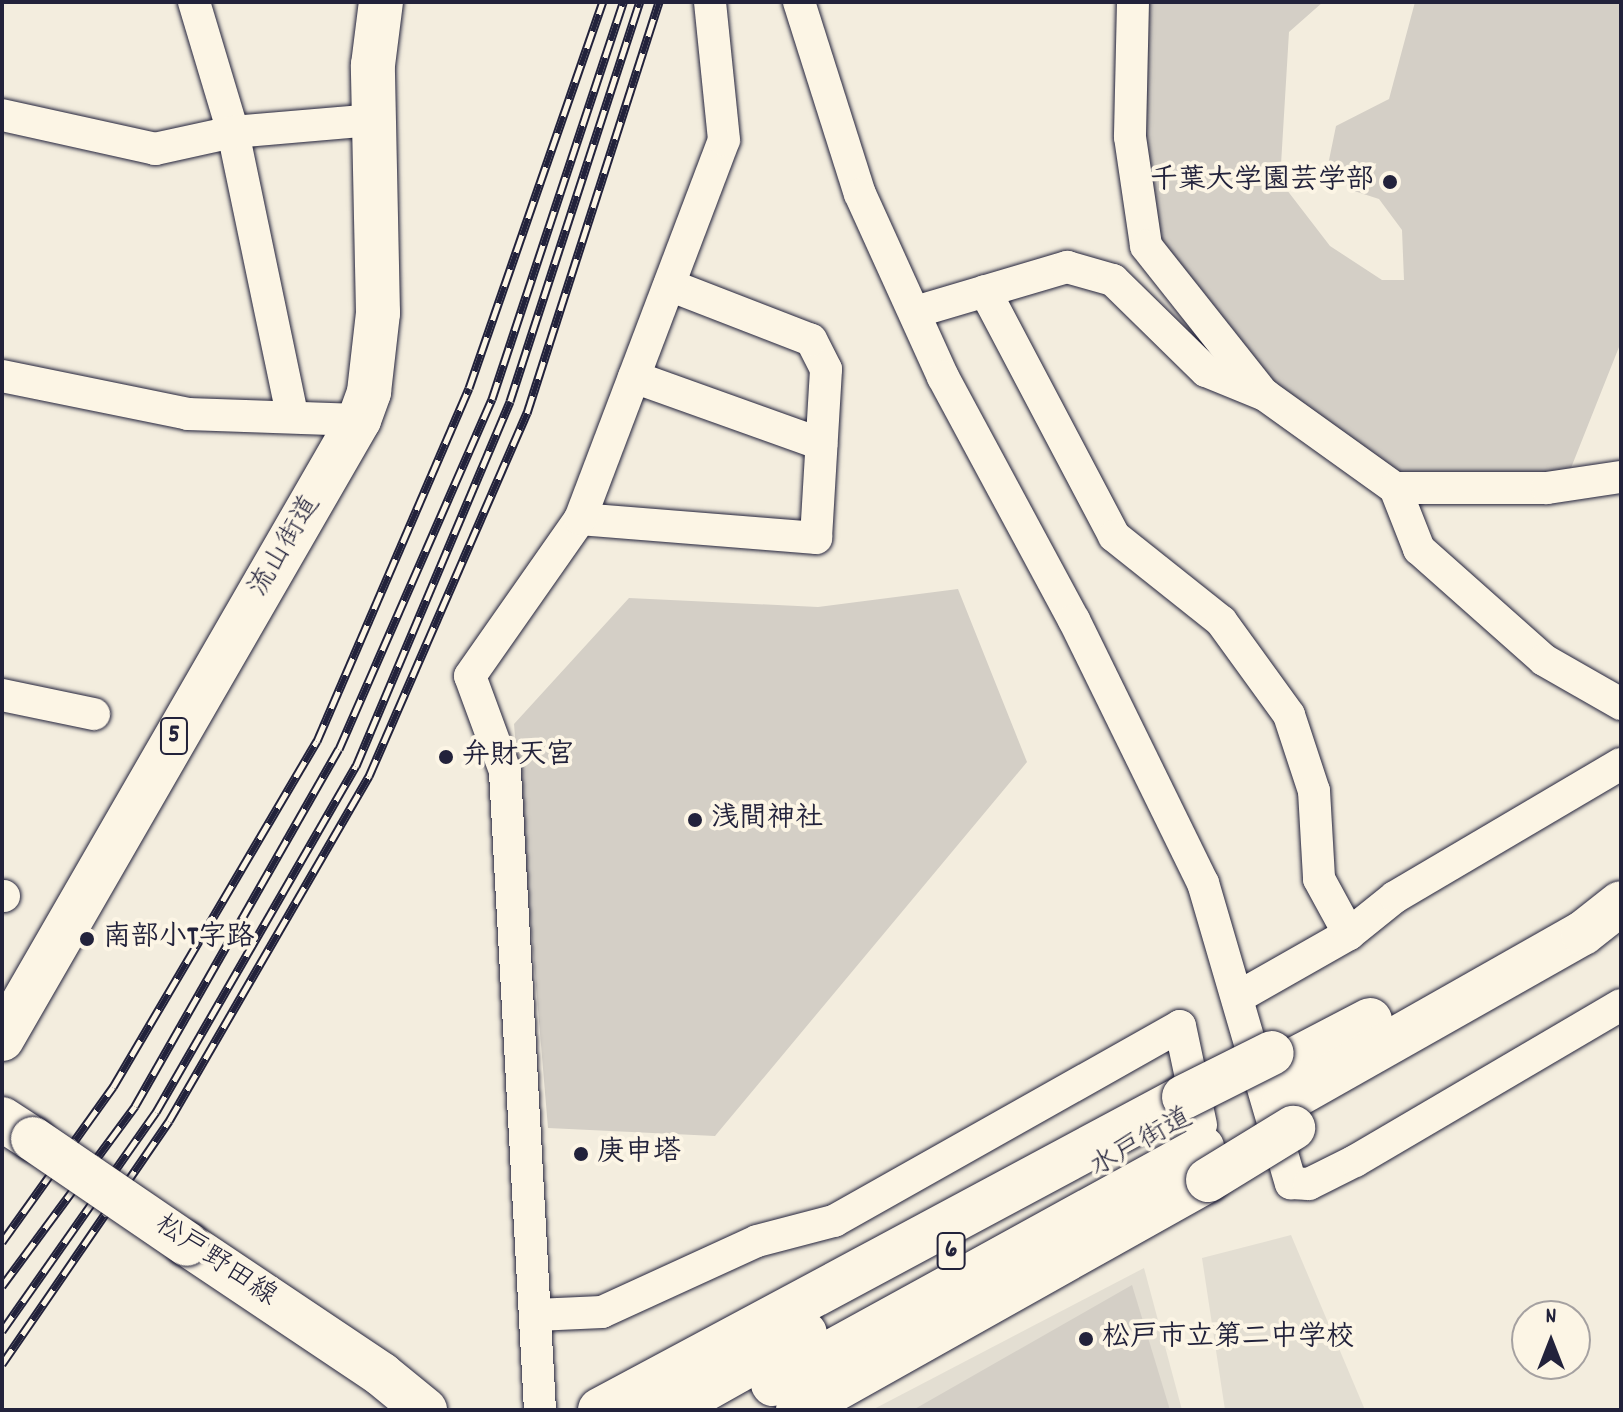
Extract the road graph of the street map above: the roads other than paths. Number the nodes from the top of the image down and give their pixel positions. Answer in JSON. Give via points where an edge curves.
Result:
{"nodes":[{"id":1,"x":194,"y":2,"type":"edge"},
{"id":2,"x":381,"y":2,"type":"edge"},
{"id":3,"x":710,"y":2,"type":"edge"},
{"id":4,"x":799,"y":2,"type":"edge"},
{"id":5,"x":1133,"y":2,"type":"edge"},
{"id":6,"x":2,"y":115,"type":"edge"},
{"id":7,"x":374,"y":120,"type":"junction"},
{"id":8,"x":233,"y":132,"type":"junction"},
{"id":9,"x":669,"y":285,"type":"junction"},
{"id":10,"x":985,"y":291,"type":"junction"},
{"id":11,"x":915,"y":312,"type":"junction"},
{"id":12,"x":2,"y":376,"type":"edge"},
{"id":13,"x":634,"y":377,"type":"junction"},
{"id":14,"x":1265,"y":395,"type":"junction"},
{"id":15,"x":292,"y":414,"type":"junction"},
{"id":16,"x":359,"y":420,"type":"junction"},
{"id":17,"x":821,"y":444,"type":"junction"},
{"id":18,"x":1621,"y":477,"type":"edge"},
{"id":19,"x":1395,"y":488,"type":"junction"},
{"id":20,"x":580,"y":519,"type":"junction"},
{"id":21,"x":457,"y":647,"type":"dead end"},
{"id":22,"x":471,"y":679,"type":"junction"},
{"id":23,"x":2,"y":695,"type":"edge"},
{"id":24,"x":1621,"y":704,"type":"edge"},
{"id":25,"x":94,"y":714,"type":"dead end"},
{"id":26,"x":1621,"y":764,"type":"edge"},
{"id":27,"x":1621,"y":889,"type":"edge"},
{"id":28,"x":1621,"y":903,"type":"edge"},
{"id":29,"x":1349,"y":934,"type":"junction"},
{"id":30,"x":1238,"y":997,"type":"junction"},
{"id":31,"x":1621,"y":1005,"type":"edge"},
{"id":32,"x":1368,"y":1038,"type":"junction"},
{"id":33,"x":2,"y":1039,"type":"edge"},
{"id":34,"x":1281,"y":1088,"type":"junction"},
{"id":35,"x":18,"y":1129,"type":"edge"},
{"id":36,"x":1197,"y":1134,"type":"junction"},
{"id":37,"x":536,"y":1315,"type":"junction"},
{"id":38,"x":719,"y":1398,"type":"edge"},
{"id":39,"x":425,"y":1410,"type":"edge"},
{"id":40,"x":540,"y":1410,"type":"edge"},
{"id":41,"x":600,"y":1410,"type":"edge"},
{"id":42,"x":668,"y":1410,"type":"edge"},
{"id":43,"x":798,"y":1410,"type":"edge"}],
"edges":[{"from":1,"to":8,"type":"street"},
{"from":2,"to":7,"type":"main road","name":"流山街道","number":"5"},
{"from":3,"to":9,"type":"street","via":[[706,45],[724,140]]},
{"from":4,"to":11,"type":"street","via":[[860,194]]},
{"from":5,"to":14,"type":"street","via":[[1130,137],[1146,246]]},
{"from":6,"to":8,"type":"street","via":[[155,149]]},
{"from":7,"to":8,"type":"street"},
{"from":7,"to":16,"type":"main road","name":"流山街道","number":"5","via":[[378,313],[369,392]]},
{"from":8,"to":15,"type":"street"},
{"from":9,"to":13,"type":"street"},
{"from":9,"to":17,"type":"street","via":[[811,340],[826,369]]},
{"from":10,"to":11,"type":"street"},
{"from":10,"to":14,"type":"street","via":[[1067,267],[1113,280],[1206,371]]},
{"from":10,"to":29,"type":"street","via":[[1114,536],[1221,621],[1289,715],[1314,791],[1319,879]]},
{"from":11,"to":30,"type":"street","via":[[989,470],[1074,620],[1184,842]]},
{"from":12,"to":15,"type":"street","via":[[188,414]]},
{"from":13,"to":17,"type":"street"},
{"from":13,"to":20,"type":"street"},
{"from":14,"to":19,"type":"street"},
{"from":15,"to":16,"type":"street"},
{"from":16,"to":33,"type":"main road","name":"流山街道","number":"5"},
{"from":17,"to":20,"type":"street","via":[[816,538]]},
{"from":18,"to":19,"type":"street","via":[[1547,488]]},
{"from":19,"to":24,"type":"street","via":[[1419,549],[1544,660]]},
{"from":20,"to":22,"type":"street"},
{"from":21,"to":22,"type":"street"},
{"from":22,"to":37,"type":"street","via":[[505,771]]},
{"from":23,"to":25,"type":"street"},
{"from":26,"to":29,"type":"street","via":[[1395,897]]},
{"from":27,"to":32,"type":"main road","name":"水戸街道","number":"6","via":[[1573,908]]},
{"from":28,"to":32,"type":"main road","name":"水戸街道","number":"6","via":[[1583,933]]},
{"from":29,"to":30,"type":"street"},
{"from":30,"to":31,"type":"street","via":[[1291,1183],[1309,1184]]},
{"from":32,"to":34,"type":"main road","name":"水戸街道","number":"6"},
{"from":32,"to":34,"type":"main road","via":[[1340,1095]]},
{"from":34,"to":36,"type":"main road","bridge":true},
{"from":34,"to":36,"type":"main road","name":"水戸街道","number":"6"},
{"from":35,"to":39,"type":"main road","name":"松戸野田線","bridge":true,"via":[[381,1374]]},
{"from":36,"to":37,"type":"street","via":[[1180,1026],[834,1221],[757,1241],[602,1312]]},
{"from":36,"to":38,"type":"main road","name":"水戸街道","number":"6"},
{"from":36,"to":41,"type":"main road"},
{"from":36,"to":43,"type":"main road"},
{"from":37,"to":40,"type":"street"},
{"from":38,"to":42,"type":"main road","name":"水戸街道","number":"6"}]}
